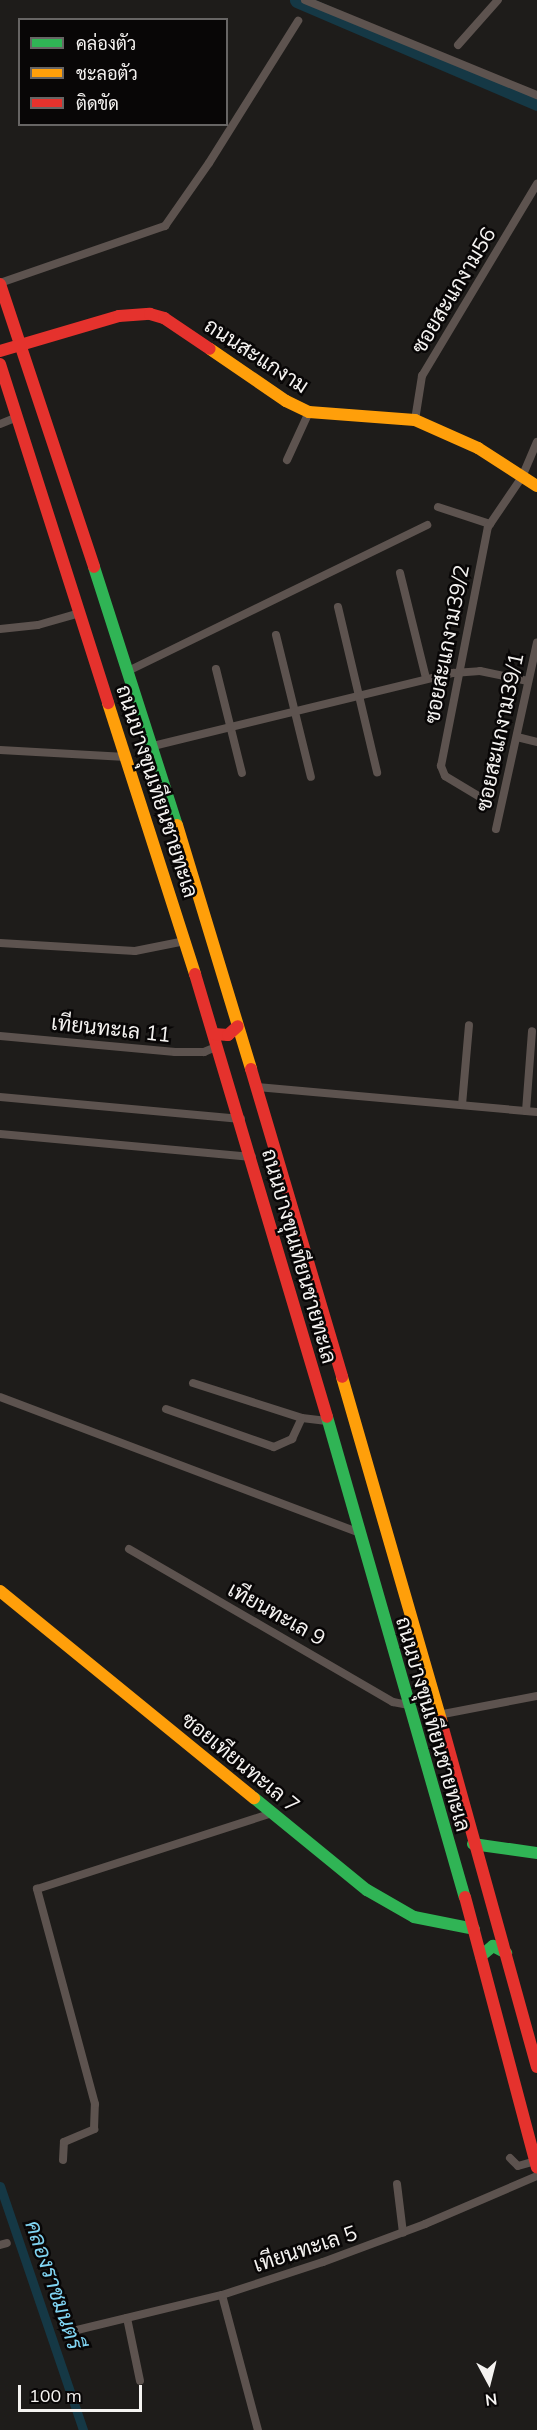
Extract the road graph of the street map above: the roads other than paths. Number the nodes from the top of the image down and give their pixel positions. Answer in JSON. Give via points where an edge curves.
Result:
{"nodes":[{"id":1,"x":305,"y":0,"type":"edge"},
{"id":2,"x":498,"y":0,"type":"edge"},
{"id":3,"x":298,"y":21,"type":"dead end"},
{"id":4,"x":458,"y":45,"type":"dead end"},
{"id":5,"x":537,"y":95,"type":"edge"},
{"id":6,"x":537,"y":184,"type":"edge"},
{"id":7,"x":533,"y":199,"type":"edge"},
{"id":8,"x":0,"y":284,"type":"edge"},
{"id":9,"x":19,"y":345,"type":"junction"},
{"id":10,"x":0,"y":351,"type":"edge"},
{"id":11,"x":0,"y":364,"type":"edge"},
{"id":12,"x":309,"y":412,"type":"junction"},
{"id":13,"x":17,"y":417,"type":"junction"},
{"id":14,"x":416,"y":420,"type":"junction"},
{"id":15,"x":0,"y":424,"type":"edge"},
{"id":16,"x":537,"y":442,"type":"edge"},
{"id":17,"x":287,"y":460,"type":"dead end"},
{"id":18,"x":522,"y":477,"type":"junction"},
{"id":19,"x":537,"y":486,"type":"edge"},
{"id":20,"x":438,"y":507,"type":"dead end"},
{"id":21,"x":490,"y":524,"type":"junction"},
{"id":22,"x":427,"y":525,"type":"dead end"},
{"id":23,"x":400,"y":573,"type":"dead end"},
{"id":24,"x":338,"y":607,"type":"dead end"},
{"id":25,"x":81,"y":613,"type":"junction"},
{"id":26,"x":0,"y":629,"type":"edge"},
{"id":27,"x":276,"y":635,"type":"dead end"},
{"id":28,"x":537,"y":642,"type":"edge"},
{"id":29,"x":216,"y":669,"type":"dead end"},
{"id":30,"x":128,"y":671,"type":"junction"},
{"id":31,"x":460,"y":672,"type":"junction"},
{"id":32,"x":426,"y":678,"type":"junction"},
{"id":33,"x":528,"y":681,"type":"junction"},
{"id":34,"x":359,"y":694,"type":"junction"},
{"id":35,"x":294,"y":710,"type":"junction"},
{"id":36,"x":230,"y":726,"type":"junction"},
{"id":37,"x":517,"y":737,"type":"junction"},
{"id":38,"x":537,"y":742,"type":"edge"},
{"id":39,"x":153,"y":746,"type":"junction"},
{"id":40,"x":0,"y":750,"type":"edge"},
{"id":41,"x":126,"y":757,"type":"junction"},
{"id":42,"x":377,"y":772,"type":"dead end"},
{"id":43,"x":242,"y":774,"type":"dead end"},
{"id":44,"x":311,"y":777,"type":"dead end"},
{"id":45,"x":489,"y":803,"type":"dead end"},
{"id":46,"x":496,"y":829,"type":"dead end"},
{"id":47,"x":185,"y":941,"type":"junction"},
{"id":48,"x":0,"y":943,"type":"edge"},
{"id":49,"x":469,"y":1025,"type":"dead end"},
{"id":50,"x":238,"y":1026,"type":"junction"},
{"id":51,"x":532,"y":1031,"type":"dead end"},
{"id":52,"x":0,"y":1036,"type":"edge"},
{"id":53,"x":216,"y":1041,"type":"junction"},
{"id":54,"x":249,"y":1060,"type":"junction"},
{"id":55,"x":225,"y":1068,"type":"junction"},
{"id":56,"x":257,"y":1087,"type":"junction"},
{"id":57,"x":0,"y":1096,"type":"edge"},
{"id":58,"x":462,"y":1105,"type":"junction"},
{"id":59,"x":526,"y":1111,"type":"junction"},
{"id":60,"x":537,"y":1112,"type":"edge"},
{"id":61,"x":241,"y":1119,"type":"junction"},
{"id":62,"x":0,"y":1134,"type":"edge"},
{"id":63,"x":252,"y":1157,"type":"junction"},
{"id":64,"x":193,"y":1383,"type":"dead end"},
{"id":65,"x":0,"y":1397,"type":"edge"},
{"id":66,"x":166,"y":1409,"type":"dead end"},
{"id":67,"x":302,"y":1418,"type":"junction"},
{"id":68,"x":327,"y":1421,"type":"junction"},
{"id":69,"x":360,"y":1533,"type":"junction"},
{"id":70,"x":129,"y":1549,"type":"dead end"},
{"id":71,"x":0,"y":1591,"type":"edge"},
{"id":72,"x":537,"y":1696,"type":"edge"},
{"id":73,"x":408,"y":1705,"type":"junction"},
{"id":74,"x":438,"y":1714,"type":"junction"},
{"id":75,"x":273,"y":1813,"type":"junction"},
{"id":76,"x":473,"y":1844,"type":"junction"},
{"id":77,"x":537,"y":1853,"type":"edge"},
{"id":78,"x":474,"y":1929,"type":"junction"},
{"id":79,"x":506,"y":1953,"type":"junction"},
{"id":80,"x":482,"y":1956,"type":"junction"},
{"id":81,"x":537,"y":2067,"type":"edge"},
{"id":82,"x":510,"y":2158,"type":"dead end"},
{"id":83,"x":63,"y":2160,"type":"dead end"},
{"id":84,"x":536,"y":2164,"type":"edge"},
{"id":85,"x":537,"y":2176,"type":"edge"},
{"id":86,"x":397,"y":2184,"type":"dead end"},
{"id":87,"x":403,"y":2233,"type":"junction"},
{"id":88,"x":222,"y":2295,"type":"junction"},
{"id":89,"x":127,"y":2318,"type":"junction"},
{"id":90,"x":77,"y":2330,"type":"dead end"},
{"id":91,"x":140,"y":2381,"type":"dead end"},
{"id":92,"x":258,"y":2430,"type":"edge"}],
"edges":[{"from":1,"to":5,"type":"street"},
{"from":2,"to":4,"type":"street"},
{"from":3,"to":8,"type":"street","via":[[209,164],[165,226]]},
{"from":6,"to":7,"type":"street","name":"ซอยสะแกงาม56"},
{"from":7,"to":14,"type":"street","name":"ซอยสะแกงาม56","via":[[422,376]]},
{"from":8,"to":9,"type":"main road","name":"ถนนบางขุนเทียนชายทะเล"},
{"from":9,"to":10,"type":"main road","name":"ถนนสะแกงาม"},
{"from":9,"to":12,"type":"main road","name":"ถนนสะแกงาม","via":[[119,316],[150,314],[164,318],[286,401]]},
{"from":9,"to":30,"type":"main road","name":"ถนนบางขุนเทียนชายทะเล"},
{"from":11,"to":13,"type":"main road","name":"ถนนบางขุนเทียนชายทะเล"},
{"from":12,"to":14,"type":"main road","name":"ถนนสะแกงาม"},
{"from":12,"to":17,"type":"street"},
{"from":13,"to":15,"type":"street"},
{"from":13,"to":25,"type":"main road","name":"ถนนบางขุนเทียนชายทะเล"},
{"from":14,"to":18,"type":"main road","name":"ถนนสะแกงาม","via":[[478,448]]},
{"from":16,"to":18,"type":"street","name":"ซอยสะแกงาม39/2"},
{"from":18,"to":19,"type":"main road","name":"ถนนสะแกงาม"},
{"from":18,"to":21,"type":"street","name":"ซอยสะแกงาม39/2"},
{"from":20,"to":21,"type":"street"},
{"from":21,"to":31,"type":"street","name":"ซอยสะแกงาม39/2"},
{"from":22,"to":30,"type":"street"},
{"from":23,"to":32,"type":"street"},
{"from":24,"to":34,"type":"street"},
{"from":25,"to":26,"type":"street","via":[[38,625]]},
{"from":25,"to":41,"type":"main road","name":"ถนนบางขุนเทียนชายทะเล"},
{"from":27,"to":35,"type":"street"},
{"from":28,"to":33,"type":"street","name":"ซอยสะแกงาม39/1"},
{"from":29,"to":36,"type":"street"},
{"from":30,"to":39,"type":"main road","name":"ถนนบางขุนเทียนชายทะเล"},
{"from":31,"to":32,"type":"street"},
{"from":31,"to":33,"type":"street","via":[[480,670]]},
{"from":31,"to":45,"type":"street","name":"ซอยสะแกงาม39/2","via":[[441,772]]},
{"from":32,"to":34,"type":"street"},
{"from":33,"to":37,"type":"street","name":"ซอยสะแกงาม39/1"},
{"from":34,"to":35,"type":"street"},
{"from":34,"to":42,"type":"street"},
{"from":35,"to":36,"type":"street"},
{"from":35,"to":44,"type":"street"},
{"from":36,"to":39,"type":"street"},
{"from":36,"to":43,"type":"street"},
{"from":37,"to":38,"type":"street"},
{"from":37,"to":46,"type":"street","name":"ซอยสะแกงาม39/1"},
{"from":39,"to":50,"type":"main road","name":"ถนนบางขุนเทียนชายทะเล"},
{"from":40,"to":41,"type":"street"},
{"from":41,"to":47,"type":"main road","name":"ถนนบางขุนเทียนชายทะเล"},
{"from":47,"to":48,"type":"street","via":[[135,951]]},
{"from":47,"to":53,"type":"main road","name":"ถนนบางขุนเทียนชายทะเล"},
{"from":49,"to":58,"type":"street"},
{"from":50,"to":53,"type":"main road"},
{"from":50,"to":54,"type":"main road","name":"ถนนบางขุนเทียนชายทะเล"},
{"from":51,"to":59,"type":"street"},
{"from":52,"to":53,"type":"street","name":"เทียนทะเล 11","via":[[175,1052],[204,1052]]},
{"from":53,"to":55,"type":"main road","name":"ถนนบางขุนเทียนชายทะเล"},
{"from":54,"to":55,"type":"main road","via":[[234,1060]]},
{"from":54,"to":56,"type":"main road","name":"ถนนบางขุนเทียนชายทะเล"},
{"from":55,"to":61,"type":"main road","name":"ถนนบางขุนเทียนชายทะเล"},
{"from":56,"to":58,"type":"street"},
{"from":56,"to":74,"type":"main road","name":"ถนนบางขุนเทียนชายทะเล"},
{"from":57,"to":61,"type":"street"},
{"from":58,"to":59,"type":"street"},
{"from":59,"to":60,"type":"street"},
{"from":61,"to":63,"type":"main road","name":"ถนนบางขุนเทียนชายทะเล"},
{"from":62,"to":63,"type":"street"},
{"from":63,"to":68,"type":"main road","name":"ถนนบางขุนเทียนชายทะเล"},
{"from":64,"to":67,"type":"street"},
{"from":65,"to":69,"type":"street"},
{"from":66,"to":67,"type":"street","via":[[274,1447],[286,1445],[292,1439]]},
{"from":67,"to":68,"type":"street"},
{"from":68,"to":69,"type":"main road","name":"ถนนบางขุนเทียนชายทะเล"},
{"from":69,"to":73,"type":"main road","name":"ถนนบางขุนเทียนชายทะเล"},
{"from":70,"to":73,"type":"street","name":"เทียนทะเล 9","via":[[393,1702]]},
{"from":71,"to":75,"type":"main road","name":"ซอยเทียนทะเล 7"},
{"from":72,"to":74,"type":"street"},
{"from":73,"to":78,"type":"main road","name":"ถนนบางขุนเทียนชายทะเล"},
{"from":74,"to":76,"type":"main road","name":"ถนนบางขุนเทียนชายทะเล"},
{"from":75,"to":78,"type":"main road","name":"ซอยเทียนทะเล 7","via":[[396,1909],[414,1917]]},
{"from":75,"to":83,"type":"street","via":[[37,1889],[95,2104],[94,2129],[64,2142]]},
{"from":76,"to":77,"type":"main road"},
{"from":76,"to":79,"type":"main road","name":"ถนนบางขุนเทียนชายทะเล"},
{"from":78,"to":80,"type":"main road","name":"ถนนบางขุนเทียนชายทะเล"},
{"from":79,"to":80,"type":"main road","via":[[493,1946]]},
{"from":79,"to":81,"type":"main road","name":"ถนนบางขุนเทียนชายทะเล"},
{"from":80,"to":84,"type":"main road","name":"ถนนบางขุนเทียนชายทะเล"},
{"from":82,"to":84,"type":"street","via":[[518,2166]]},
{"from":85,"to":87,"type":"street","name":"เทียนทะเล 5"},
{"from":86,"to":87,"type":"street"},
{"from":87,"to":88,"type":"street","name":"เทียนทะเล 5"},
{"from":88,"to":89,"type":"street","name":"เทียนทะเล 5"},
{"from":88,"to":92,"type":"street"},
{"from":89,"to":90,"type":"street","name":"เทียนทะเล 5"},
{"from":89,"to":91,"type":"street"}]}
